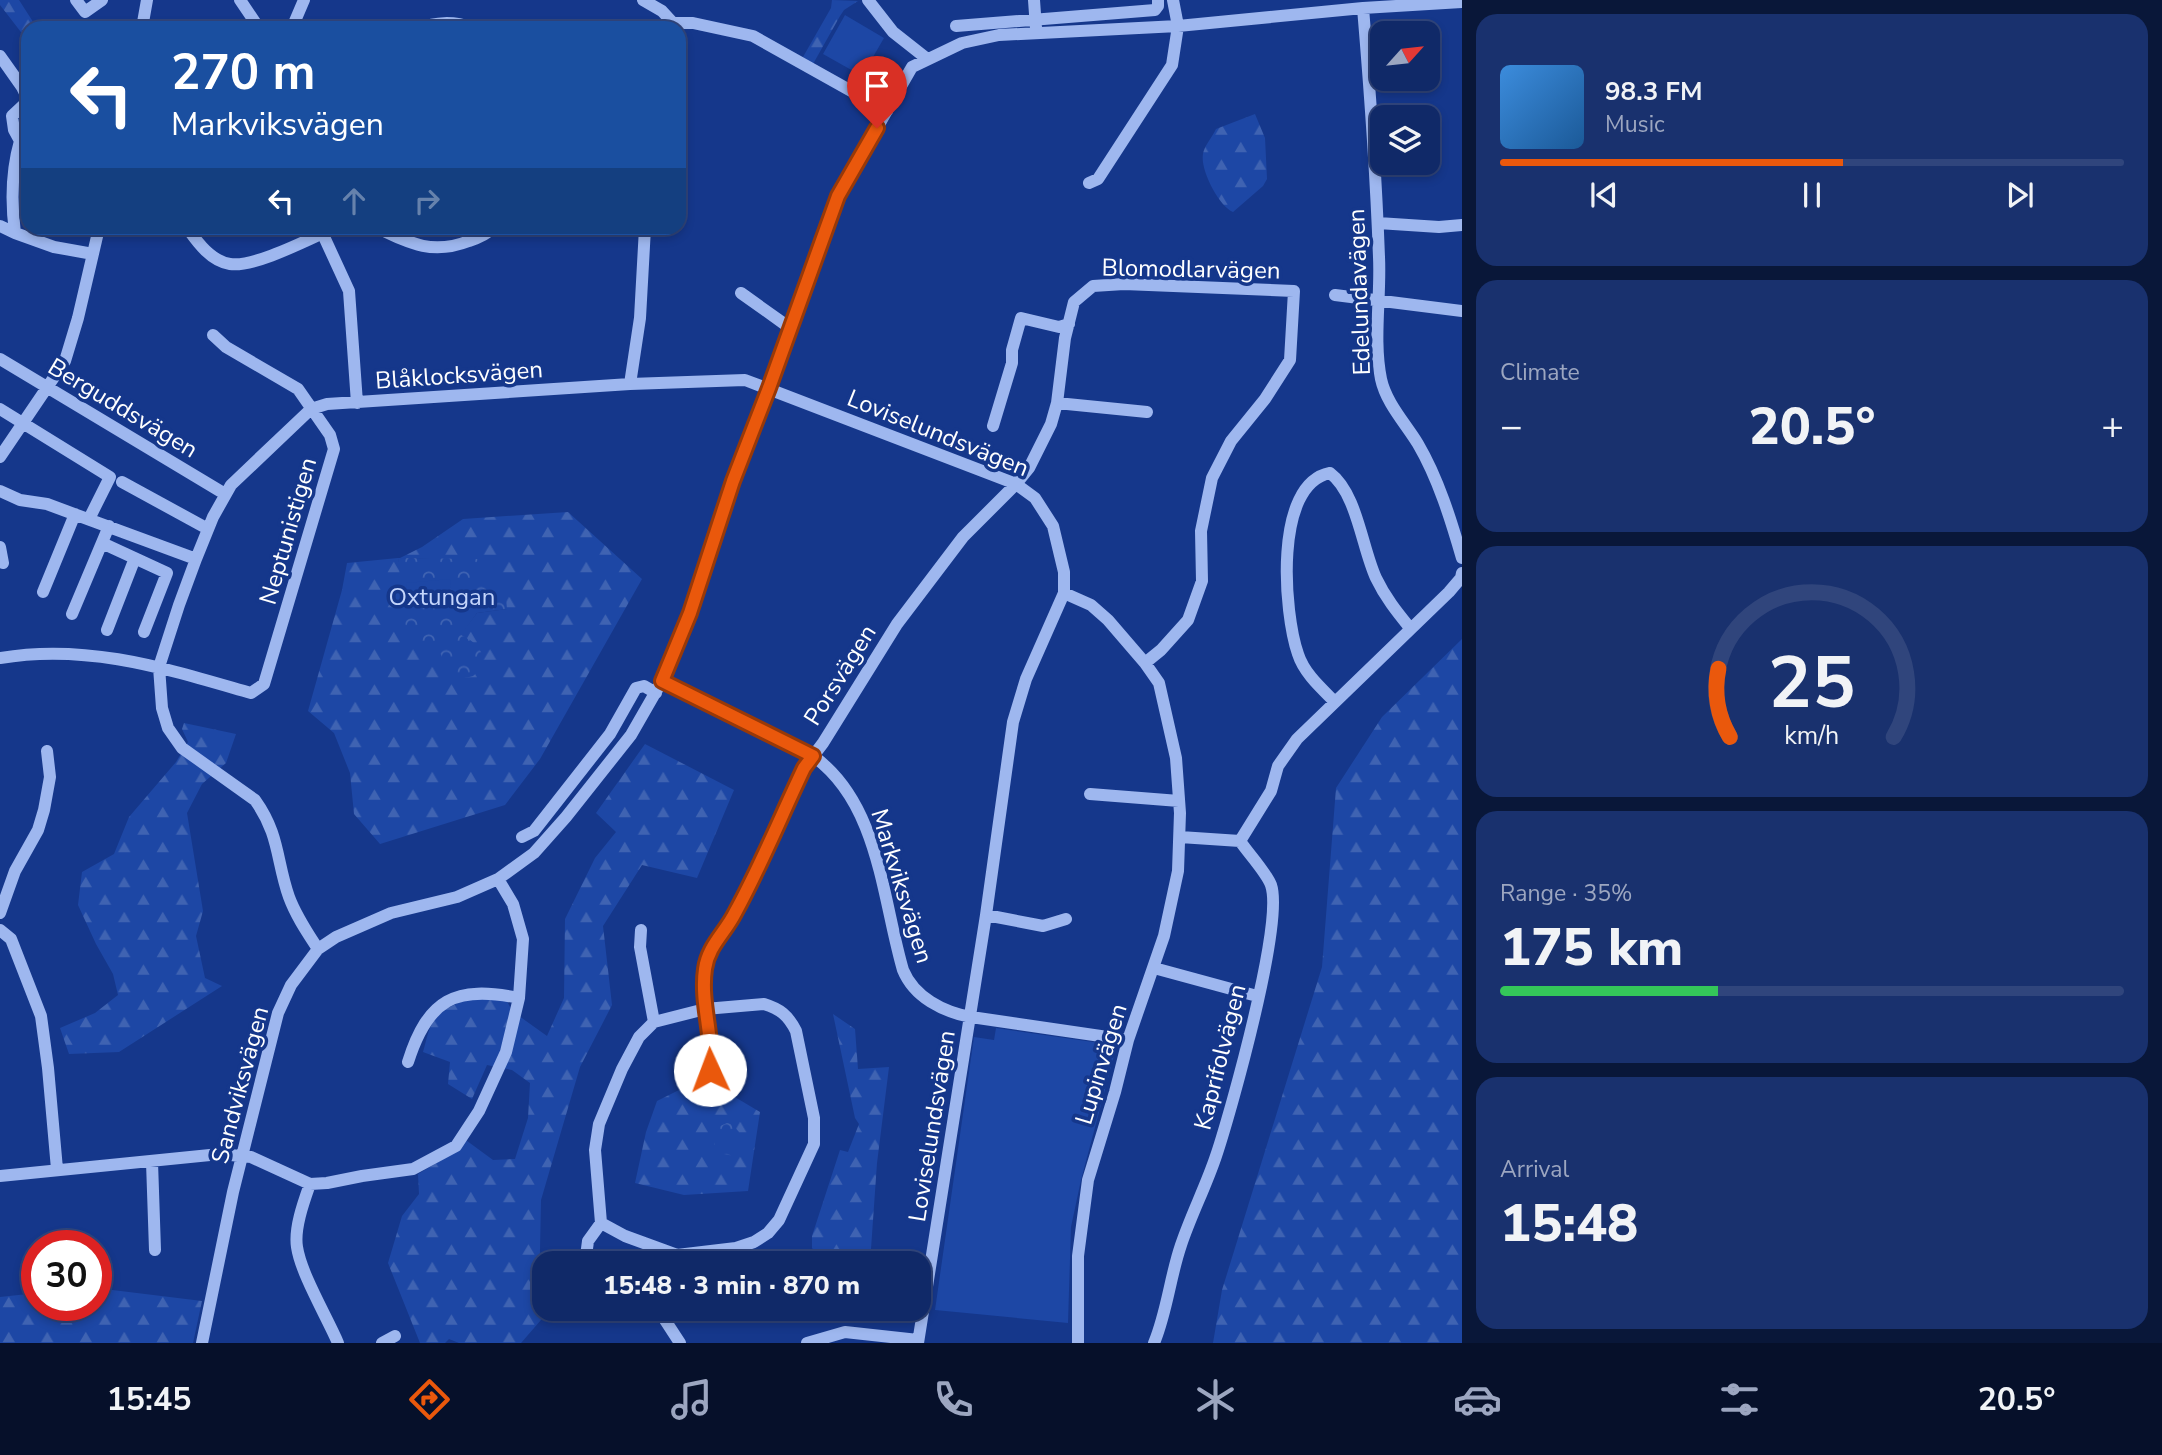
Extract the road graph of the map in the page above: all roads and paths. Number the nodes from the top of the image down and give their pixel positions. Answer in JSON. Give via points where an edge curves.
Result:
{"nodes":[{"id":1,"x":76,"y":0,"type":"edge"},
{"id":2,"x":102,"y":0,"type":"edge"},
{"id":3,"x":147,"y":0,"type":"edge"},
{"id":4,"x":240,"y":0,"type":"edge"},
{"id":5,"x":304,"y":0,"type":"edge"},
{"id":6,"x":643,"y":0,"type":"edge"},
{"id":7,"x":868,"y":0,"type":"edge"},
{"id":8,"x":1034,"y":0,"type":"edge"},
{"id":9,"x":1158,"y":0,"type":"edge"},
{"id":10,"x":1173,"y":0,"type":"edge"},
{"id":11,"x":1411,"y":2,"type":"edge"},
{"id":12,"x":1462,"y":2,"type":"edge"},
{"id":13,"x":1363,"y":8,"type":"junction"},
{"id":14,"x":143,"y":21,"type":"edge"},
{"id":15,"x":254,"y":21,"type":"edge"},
{"id":16,"x":295,"y":21,"type":"edge"},
{"id":17,"x":671,"y":21,"type":"edge"},
{"id":18,"x":686,"y":23,"type":"edge"},
{"id":19,"x":956,"y":26,"type":"dead end"},
{"id":20,"x":1036,"y":26,"type":"junction"},
{"id":21,"x":1178,"y":26,"type":"junction"},
{"id":22,"x":0,"y":56,"type":"edge"},
{"id":23,"x":926,"y":58,"type":"junction"},
{"id":24,"x":14,"y":75,"type":"junction"},
{"id":25,"x":0,"y":76,"type":"edge"},
{"id":26,"x":21,"y":88,"type":"edge"},
{"id":27,"x":21,"y":107,"type":"edge"},
{"id":28,"x":887,"y":111,"type":"junction"},
{"id":29,"x":1089,"y":183,"type":"dead end"},
{"id":30,"x":1378,"y":223,"type":"junction"},
{"id":31,"x":1462,"y":225,"type":"edge"},
{"id":32,"x":0,"y":226,"type":"edge"},
{"id":33,"x":15,"y":233,"type":"junction"},
{"id":34,"x":97,"y":235,"type":"edge"},
{"id":35,"x":192,"y":235,"type":"edge"},
{"id":36,"x":313,"y":235,"type":"edge"},
{"id":37,"x":327,"y":235,"type":"edge"},
{"id":38,"x":393,"y":235,"type":"edge"},
{"id":39,"x":482,"y":235,"type":"edge"},
{"id":40,"x":645,"y":235,"type":"edge"},
{"id":41,"x":93,"y":254,"type":"junction"},
{"id":42,"x":741,"y":293,"type":"dead end"},
{"id":43,"x":1335,"y":295,"type":"dead end"},
{"id":44,"x":1378,"y":300,"type":"junction"},
{"id":45,"x":1462,"y":311,"type":"edge"},
{"id":46,"x":1069,"y":324,"type":"junction"},
{"id":47,"x":790,"y":328,"type":"junction"},
{"id":48,"x":213,"y":335,"type":"dead end"},
{"id":49,"x":0,"y":359,"type":"edge"},
{"id":50,"x":630,"y":384,"type":"junction"},
{"id":51,"x":47,"y":387,"type":"junction"},
{"id":52,"x":769,"y":388,"type":"junction"},
{"id":53,"x":357,"y":403,"type":"junction"},
{"id":54,"x":1057,"y":403,"type":"junction"},
{"id":55,"x":0,"y":409,"type":"edge"},
{"id":56,"x":311,"y":409,"type":"junction"},
{"id":57,"x":1147,"y":412,"type":"dead end"},
{"id":58,"x":23,"y":423,"type":"junction"},
{"id":59,"x":993,"y":426,"type":"dead end"},
{"id":60,"x":0,"y":457,"type":"edge"},
{"id":61,"x":122,"y":482,"type":"dead end"},
{"id":62,"x":1016,"y":484,"type":"junction"},
{"id":63,"x":0,"y":491,"type":"edge"},
{"id":64,"x":225,"y":494,"type":"junction"},
{"id":65,"x":75,"y":514,"type":"junction"},
{"id":66,"x":89,"y":519,"type":"junction"},
{"id":67,"x":109,"y":526,"type":"junction"},
{"id":68,"x":208,"y":530,"type":"junction"},
{"id":69,"x":102,"y":543,"type":"junction"},
{"id":70,"x":0,"y":547,"type":"edge"},
{"id":71,"x":135,"y":558,"type":"junction"},
{"id":72,"x":1462,"y":558,"type":"edge"},
{"id":73,"x":196,"y":559,"type":"junction"},
{"id":74,"x":3,"y":563,"type":"dead end"},
{"id":75,"x":1462,"y":573,"type":"edge"},
{"id":76,"x":43,"y":592,"type":"dead end"},
{"id":77,"x":1064,"y":593,"type":"junction"},
{"id":78,"x":72,"y":614,"type":"dead end"},
{"id":79,"x":1410,"y":628,"type":"junction"},
{"id":80,"x":107,"y":630,"type":"dead end"},
{"id":81,"x":144,"y":632,"type":"dead end"},
{"id":82,"x":0,"y":658,"type":"edge"},
{"id":83,"x":1145,"y":663,"type":"junction"},
{"id":84,"x":159,"y":667,"type":"junction"},
{"id":85,"x":659,"y":687,"type":"junction"},
{"id":86,"x":1334,"y":701,"type":"junction"},
{"id":87,"x":47,"y":751,"type":"dead end"},
{"id":88,"x":813,"y":756,"type":"junction"},
{"id":89,"x":1090,"y":794,"type":"dead end"},
{"id":90,"x":1179,"y":800,"type":"junction"},
{"id":91,"x":522,"y":837,"type":"dead end"},
{"id":92,"x":1180,"y":837,"type":"junction"},
{"id":93,"x":1240,"y":841,"type":"junction"},
{"id":94,"x":498,"y":879,"type":"junction"},
{"id":95,"x":0,"y":913,"type":"edge"},
{"id":96,"x":986,"y":915,"type":"junction"},
{"id":97,"x":1066,"y":919,"type":"dead end"},
{"id":98,"x":0,"y":930,"type":"edge"},
{"id":99,"x":641,"y":930,"type":"dead end"},
{"id":100,"x":318,"y":949,"type":"junction"},
{"id":101,"x":1154,"y":968,"type":"junction"},
{"id":102,"x":1257,"y":996,"type":"junction"},
{"id":103,"x":519,"y":998,"type":"junction"},
{"id":104,"x":705,"y":1009,"type":"junction"},
{"id":105,"x":971,"y":1017,"type":"junction"},
{"id":106,"x":654,"y":1022,"type":"junction"},
{"id":107,"x":1128,"y":1040,"type":"junction"},
{"id":108,"x":408,"y":1062,"type":"dead end"},
{"id":109,"x":710,"y":1070,"type":"dead end"},
{"id":110,"x":243,"y":1155,"type":"junction"},
{"id":111,"x":152,"y":1162,"type":"junction"},
{"id":112,"x":57,"y":1169,"type":"junction"},
{"id":113,"x":0,"y":1176,"type":"edge"},
{"id":114,"x":310,"y":1184,"type":"junction"},
{"id":115,"x":601,"y":1223,"type":"junction"},
{"id":116,"x":155,"y":1250,"type":"dead end"},
{"id":117,"x":587,"y":1251,"type":"edge"},
{"id":118,"x":658,"y":1251,"type":"edge"},
{"id":119,"x":720,"y":1251,"type":"edge"},
{"id":120,"x":666,"y":1321,"type":"edge"},
{"id":121,"x":394,"y":1336,"type":"dead end"},
{"id":122,"x":828,"y":1340,"type":"edge"},
{"id":123,"x":918,"y":1342,"type":"edge"},
{"id":124,"x":202,"y":1343,"type":"edge"},
{"id":125,"x":338,"y":1343,"type":"edge"},
{"id":126,"x":382,"y":1343,"type":"edge"},
{"id":127,"x":680,"y":1343,"type":"edge"},
{"id":128,"x":807,"y":1343,"type":"edge"},
{"id":129,"x":1078,"y":1343,"type":"edge"},
{"id":130,"x":1154,"y":1343,"type":"edge"}],
"edges":[{"from":1,"to":2,"type":"street","via":[[85,12]]},
{"from":3,"to":14,"type":"street"},
{"from":4,"to":15,"type":"street"},
{"from":5,"to":16,"type":"street"},
{"from":6,"to":17,"type":"street"},
{"from":7,"to":23,"type":"street","via":[[893,32]]},
{"from":8,"to":20,"type":"street"},
{"from":9,"to":20,"type":"street","via":[[1155,10]]},
{"from":10,"to":21,"type":"street"},
{"from":11,"to":12,"type":"street","name":"Sandviksvägen"},
{"from":11,"to":13,"type":"street","name":"Sandviksvägen"},
{"from":13,"to":21,"type":"street","name":"Sandviksvägen"},
{"from":13,"to":30,"type":"street","name":"Edelundavägen"},
{"from":18,"to":28,"type":"street","via":[[754,36]]},
{"from":19,"to":20,"type":"street"},
{"from":20,"to":21,"type":"street","name":"Sandviksvägen"},
{"from":20,"to":23,"type":"street","name":"Sandviksvägen","via":[[962,43]]},
{"from":21,"to":29,"type":"street","via":[[1172,65],[1098,179]]},
{"from":22,"to":24,"type":"street"},
{"from":23,"to":28,"type":"street","name":"Sandviksvägen","via":[[912,67]]},
{"from":24,"to":25,"type":"street"},
{"from":24,"to":26,"type":"street"},
{"from":27,"to":33,"type":"street","via":[[12,116],[20,141]]},
{"from":28,"to":47,"type":"street","name":"Sandviksvägen","via":[[838,196]]},
{"from":30,"to":31,"type":"street"},
{"from":30,"to":44,"type":"street","name":"Edelundavägen"},
{"from":32,"to":33,"type":"street"},
{"from":33,"to":41,"type":"street"},
{"from":34,"to":41,"type":"street"},
{"from":35,"to":36,"type":"street","via":[[201,247],[231,264],[284,250]]},
{"from":37,"to":53,"type":"street","via":[[349,291]]},
{"from":38,"to":39,"type":"street","via":[[437,249]]},
{"from":40,"to":50,"type":"street","via":[[640,318]]},
{"from":41,"to":51,"type":"street","via":[[70,346]]},
{"from":42,"to":47,"type":"street"},
{"from":43,"to":44,"type":"street"},
{"from":44,"to":45,"type":"street"},
{"from":44,"to":72,"type":"street","name":"Edelundavägen","via":[[1381,382],[1434,479]]},
{"from":46,"to":54,"type":"street","name":"Blomodlarvägen"},
{"from":46,"to":59,"type":"street","via":[[1059,327],[1021,318]]},
{"from":46,"to":83,"type":"street","name":"Blomodlarvägen","via":[[1074,302],[1093,286],[1294,291],[1290,360],[1231,442],[1212,478],[1201,531],[1202,581],[1188,620]]},
{"from":47,"to":52,"type":"street","name":"Sandviksvägen"},
{"from":48,"to":56,"type":"street","name":"Neptunistigen","via":[[298,389]]},
{"from":49,"to":51,"type":"street","name":"Berguddsvägen"},
{"from":50,"to":52,"type":"street","name":"Blåklocksvägen","via":[[745,380]]},
{"from":50,"to":53,"type":"street","name":"Blåklocksvägen"},
{"from":51,"to":58,"type":"street"},
{"from":51,"to":64,"type":"street","name":"Berguddsvägen"},
{"from":52,"to":62,"type":"street","name":"Loviselundsvägen"},
{"from":52,"to":85,"type":"street","name":"Sandviksvägen","via":[[690,613]]},
{"from":53,"to":56,"type":"street","name":"Blåklocksvägen"},
{"from":54,"to":57,"type":"street"},
{"from":54,"to":62,"type":"street","name":"Blomodlarvägen","via":[[1029,468]]},
{"from":55,"to":58,"type":"street"},
{"from":56,"to":64,"type":"street"},
{"from":56,"to":84,"type":"street","name":"Neptunistigen","via":[[330,435],[334,449],[264,684],[251,693]]},
{"from":58,"to":60,"type":"street"},
{"from":58,"to":66,"type":"street","via":[[110,477]]},
{"from":61,"to":68,"type":"street"},
{"from":62,"to":77,"type":"street","name":"Loviselundsvägen","via":[[1035,498],[1053,526]]},
{"from":62,"to":88,"type":"street","name":"Porsvägen","via":[[963,537],[897,624]]},
{"from":63,"to":65,"type":"street"},
{"from":64,"to":68,"type":"street"},
{"from":65,"to":66,"type":"street"},
{"from":65,"to":76,"type":"street"},
{"from":66,"to":67,"type":"street"},
{"from":67,"to":69,"type":"street"},
{"from":67,"to":73,"type":"street"},
{"from":68,"to":73,"type":"street"},
{"from":69,"to":71,"type":"street"},
{"from":69,"to":78,"type":"street"},
{"from":70,"to":74,"type":"street"},
{"from":71,"to":80,"type":"street"},
{"from":71,"to":81,"type":"street","via":[[167,573]]},
{"from":73,"to":84,"type":"street"},
{"from":75,"to":79,"type":"street","via":[[1450,593]]},
{"from":77,"to":83,"type":"street","name":"Lupinvägen","via":[[1108,620]]},
{"from":77,"to":96,"type":"street","name":"Loviselundsvägen","via":[[1026,679],[1013,722]]},
{"from":79,"to":86,"type":"street"},
{"from":79,"to":86,"type":"street","via":[[1375,576],[1347,494],[1330,473],[1319,475],[1304,491],[1289,530],[1289,618],[1298,657]]},
{"from":82,"to":84,"type":"street","via":[[62,652]]},
{"from":83,"to":90,"type":"street","name":"Lupinvägen","via":[[1164,704],[1176,758]]},
{"from":84,"to":100,"type":"street","via":[[162,708],[169,728],[182,748],[262,809],[270,823],[288,895]]},
{"from":85,"to":88,"type":"street","name":"Markviksvägen"},
{"from":85,"to":91,"type":"street","via":[[636,688],[604,744],[534,831]]},
{"from":85,"to":94,"type":"street","name":"Sandviksvägen","via":[[631,735],[566,817],[534,853]]},
{"from":86,"to":93,"type":"street","via":[[1278,766],[1271,791]]},
{"from":87,"to":95,"type":"street","via":[[50,778],[44,810]]},
{"from":88,"to":104,"type":"street","name":"Porsvägen","via":[[734,916],[709,952],[704,971]]},
{"from":88,"to":105,"type":"street","name":"Markviksvägen","via":[[846,789],[870,840],[905,976],[929,1002],[951,1014]]},
{"from":89,"to":90,"type":"street"},
{"from":90,"to":92,"type":"street","name":"Lupinvägen"},
{"from":92,"to":93,"type":"street"},
{"from":92,"to":101,"type":"street","name":"Lupinvägen","via":[[1178,871]]},
{"from":93,"to":102,"type":"street","name":"Kaprifolvägen","via":[[1270,885],[1273,909]]},
{"from":94,"to":100,"type":"street","name":"Sandviksvägen","via":[[457,897],[391,913]]},
{"from":94,"to":103,"type":"street","via":[[513,904],[523,939]]},
{"from":96,"to":97,"type":"street","via":[[1043,926]]},
{"from":96,"to":105,"type":"street","name":"Loviselundsvägen"},
{"from":98,"to":112,"type":"street","via":[[11,939],[41,1016]]},
{"from":99,"to":106,"type":"street"},
{"from":100,"to":110,"type":"street","name":"Sandviksvägen","via":[[291,985],[278,1013]]},
{"from":101,"to":102,"type":"street"},
{"from":101,"to":107,"type":"street","name":"Lupinvägen"},
{"from":102,"to":130,"type":"street","name":"Kaprifolvägen","via":[[1216,1156],[1180,1246]]},
{"from":103,"to":108,"type":"street","via":[[491,992],[457,996],[440,1004],[415,1040]]},
{"from":103,"to":114,"type":"street","via":[[506,1052],[479,1111],[456,1146],[414,1169]]},
{"from":104,"to":106,"type":"street"},
{"from":104,"to":109,"type":"street","name":"Porsvägen"},
{"from":104,"to":119,"type":"street","via":[[764,1004],[789,1018],[796,1031],[814,1118],[814,1144],[779,1220],[754,1242]]},
{"from":105,"to":107,"type":"street","name":"Markviksvägen"},
{"from":105,"to":123,"type":"street","name":"Loviselundsvägen"},
{"from":106,"to":115,"type":"street","via":[[639,1037],[599,1124],[595,1150]]},
{"from":107,"to":129,"type":"street","name":"Lupinvägen","via":[[1088,1180],[1078,1256]]},
{"from":110,"to":111,"type":"street"},
{"from":110,"to":114,"type":"street"},
{"from":110,"to":124,"type":"street","name":"Sandviksvägen"},
{"from":111,"to":112,"type":"street"},
{"from":111,"to":116,"type":"street"},
{"from":112,"to":113,"type":"street"},
{"from":114,"to":125,"type":"street","via":[[297,1247]]},
{"from":115,"to":117,"type":"street"},
{"from":115,"to":118,"type":"street"},
{"from":120,"to":127,"type":"street"},
{"from":121,"to":126,"type":"street"},
{"from":122,"to":123,"type":"street","via":[[845,1332]]},
{"from":122,"to":128,"type":"street"}]}
